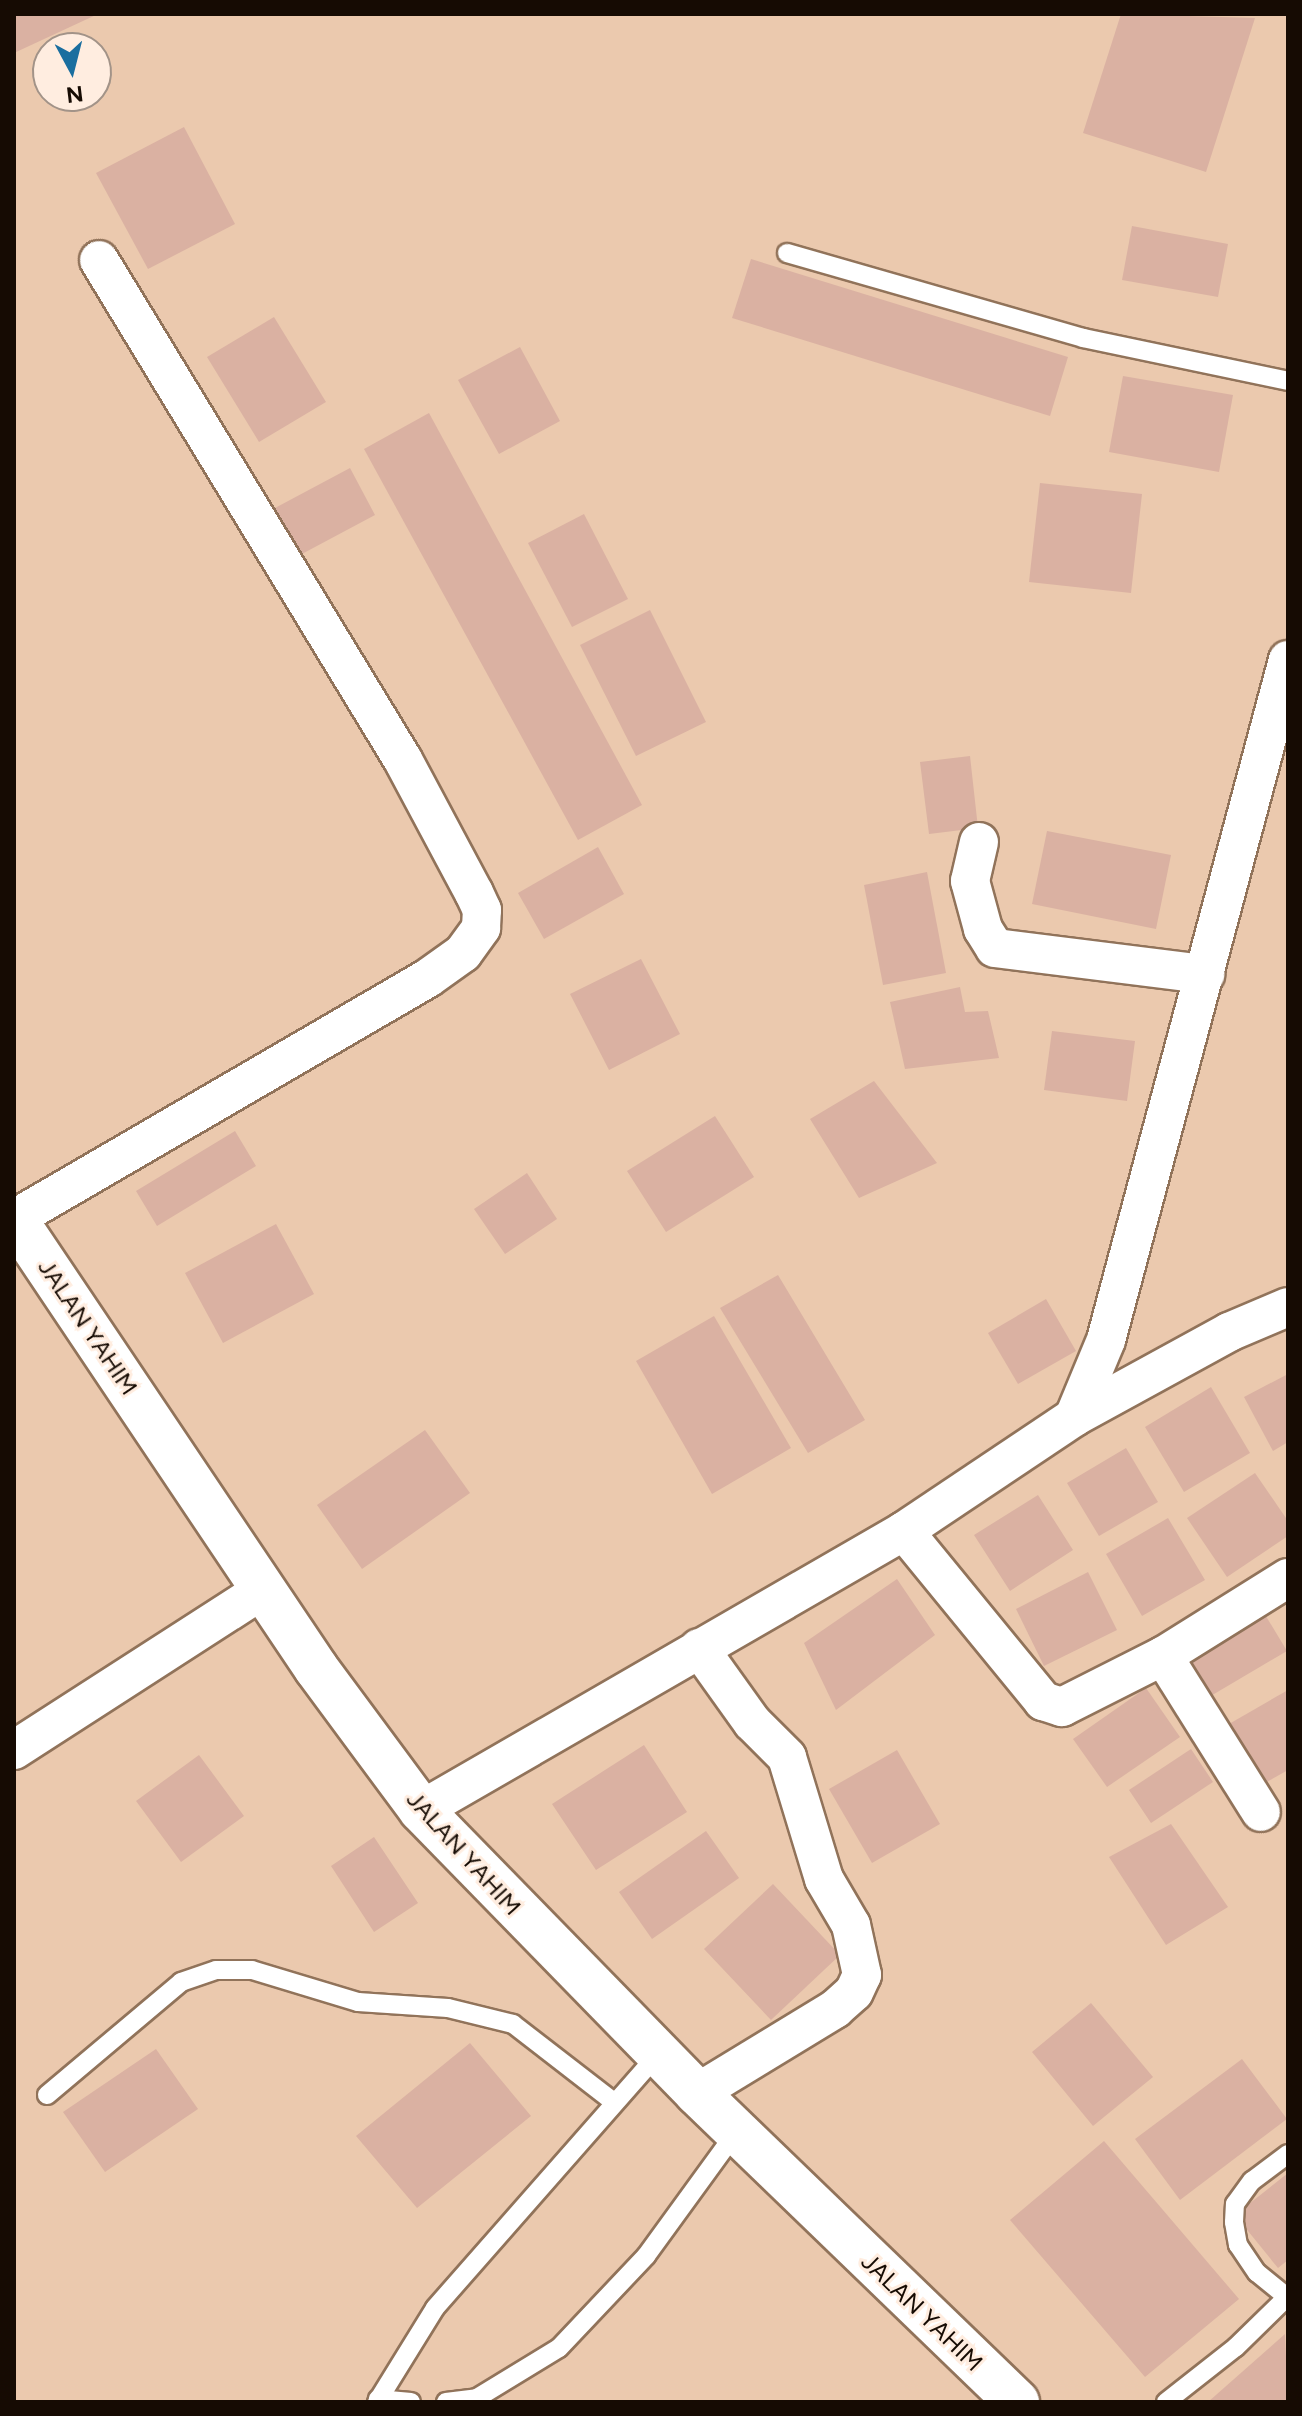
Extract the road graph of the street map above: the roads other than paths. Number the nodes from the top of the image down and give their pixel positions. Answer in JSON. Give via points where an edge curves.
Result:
{"nodes":[{"id":1,"x":787,"y":253,"type":"dead end"},
{"id":2,"x":99,"y":260,"type":"dead end"},
{"id":3,"x":1288,"y":381,"type":"edge"},
{"id":4,"x":1288,"y":660,"type":"edge"},
{"id":5,"x":979,"y":842,"type":"dead end"},
{"id":6,"x":1205,"y":974,"type":"junction"},
{"id":7,"x":14,"y":1219,"type":"edge"},
{"id":8,"x":1288,"y":1307,"type":"edge"},
{"id":9,"x":1074,"y":1417,"type":"junction"},
{"id":10,"x":904,"y":1531,"type":"junction"},
{"id":11,"x":1288,"y":1578,"type":"edge"},
{"id":12,"x":264,"y":1589,"type":"junction"},
{"id":13,"x":699,"y":1648,"type":"junction"},
{"id":14,"x":1163,"y":1656,"type":"junction"},
{"id":15,"x":14,"y":1750,"type":"edge"},
{"id":16,"x":421,"y":1810,"type":"junction"},
{"id":17,"x":1261,"y":1812,"type":"dead end"},
{"id":18,"x":658,"y":2054,"type":"junction"},
{"id":19,"x":697,"y":2093,"type":"junction"},
{"id":20,"x":47,"y":2095,"type":"dead end"},
{"id":21,"x":614,"y":2102,"type":"junction"},
{"id":22,"x":736,"y":2132,"type":"junction"},
{"id":23,"x":1288,"y":2154,"type":"edge"},
{"id":24,"x":1288,"y":2297,"type":"edge"},
{"id":25,"x":378,"y":2401,"type":"edge"},
{"id":26,"x":411,"y":2402,"type":"edge"},
{"id":27,"x":446,"y":2402,"type":"edge"},
{"id":28,"x":1017,"y":2402,"type":"edge"},
{"id":29,"x":1166,"y":2402,"type":"edge"}],
"edges":[{"from":1,"to":3,"type":"lane","via":[[1083,338]]},
{"from":2,"to":7,"type":"street","via":[[403,760],[482,910],[481,928],[463,953],[428,978]]},
{"from":4,"to":6,"type":"street","via":[[1233,850]]},
{"from":5,"to":6,"type":"street","via":[[970,881],[983,929],[995,948]]},
{"from":6,"to":9,"type":"street","via":[[1106,1340]]},
{"from":7,"to":12,"type":"street","name":"JALAN YAHIM"},
{"from":8,"to":9,"type":"street","via":[[1229,1332]]},
{"from":9,"to":10,"type":"street"},
{"from":10,"to":13,"type":"street"},
{"from":10,"to":14,"type":"street","via":[[1043,1701],[1062,1707],[1078,1702]]},
{"from":11,"to":14,"type":"street"},
{"from":12,"to":15,"type":"street"},
{"from":12,"to":16,"type":"street","name":"JALAN YAHIM"},
{"from":13,"to":16,"type":"street"},
{"from":13,"to":19,"type":"street","via":[[752,1722],[787,1757],[824,1879],[851,1925],[862,1975],[854,1992],[835,2009]]},
{"from":14,"to":17,"type":"street"},
{"from":16,"to":18,"type":"street","name":"JALAN YAHIM"},
{"from":18,"to":19,"type":"street","name":"JALAN YAHIM"},
{"from":18,"to":21,"type":"lane"},
{"from":19,"to":22,"type":"street","name":"JALAN YAHIM"},
{"from":20,"to":21,"type":"lane","via":[[181,1982],[216,1970],[252,1970],[358,2002],[448,2008],[513,2024]]},
{"from":21,"to":25,"type":"lane","via":[[435,2308]]},
{"from":22,"to":27,"type":"lane","via":[[646,2256],[559,2348],[477,2398]]},
{"from":22,"to":28,"type":"street","name":"JALAN YAHIM"},
{"from":23,"to":24,"type":"lane","via":[[1252,2181],[1235,2204],[1234,2222],[1238,2245],[1257,2273]]},
{"from":24,"to":29,"type":"lane"},
{"from":25,"to":26,"type":"lane"}]}
